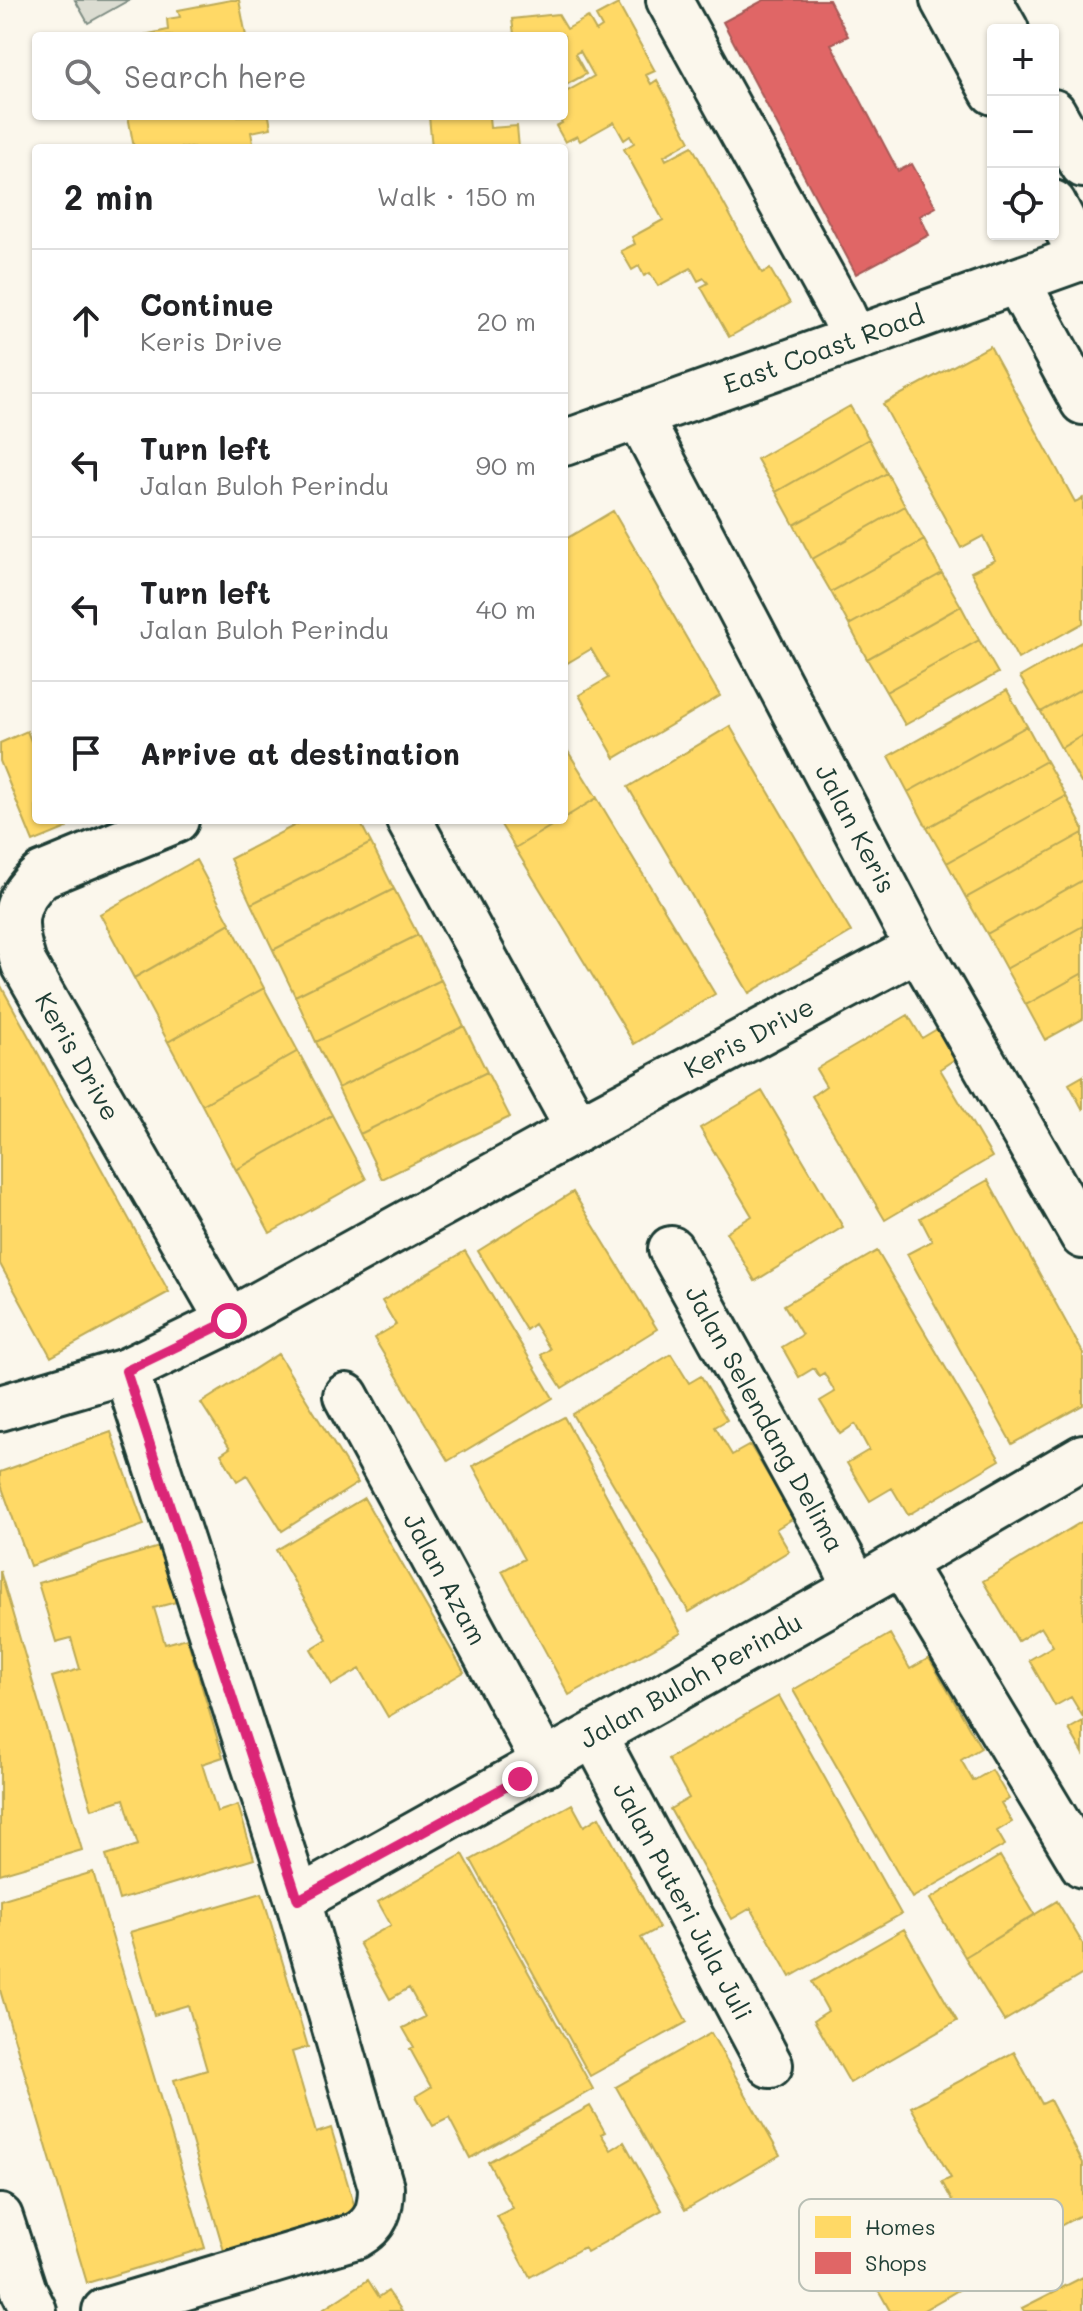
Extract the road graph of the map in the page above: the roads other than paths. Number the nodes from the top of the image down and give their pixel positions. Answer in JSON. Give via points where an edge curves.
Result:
{"nodes":[{"id":1,"x":669,"y":0,"type":"edge"},
{"id":2,"x":943,"y":0,"type":"edge"},
{"id":3,"x":989,"y":0,"type":"edge"},
{"id":4,"x":1003,"y":24,"type":"edge"},
{"id":5,"x":987,"y":81,"type":"edge"},
{"id":6,"x":1059,"y":123,"type":"edge"},
{"id":7,"x":1083,"y":165,"type":"edge"},
{"id":8,"x":1059,"y":214,"type":"edge"},
{"id":9,"x":1083,"y":258,"type":"edge"},
{"id":10,"x":1017,"y":281,"type":"junction"},
{"id":11,"x":854,"y":339,"type":"junction"},
{"id":12,"x":1083,"y":402,"type":"edge"},
{"id":13,"x":639,"y":416,"type":"junction"},
{"id":14,"x":568,"y":442,"type":"edge"},
{"id":15,"x":166,"y":824,"type":"edge"},
{"id":16,"x":411,"y":824,"type":"edge"},
{"id":17,"x":918,"y":948,"type":"junction"},
{"id":18,"x":578,"y":1129,"type":"junction"},
{"id":19,"x":1083,"y":1236,"type":"edge"},
{"id":20,"x":671,"y":1249,"type":"dead end"},
{"id":21,"x":229,"y":1321,"type":"junction"},
{"id":22,"x":126,"y":1371,"type":"junction"},
{"id":23,"x":346,"y":1396,"type":"dead end"},
{"id":24,"x":0,"y":1408,"type":"edge"},
{"id":25,"x":1083,"y":1457,"type":"edge"},
{"id":26,"x":901,"y":1563,"type":"junction"},
{"id":27,"x":856,"y":1588,"type":"junction"},
{"id":28,"x":595,"y":1737,"type":"junction"},
{"id":29,"x":545,"y":1764,"type":"junction"},
{"id":30,"x":1083,"y":1865,"type":"edge"},
{"id":31,"x":298,"y":1900,"type":"junction"},
{"id":32,"x":770,"y":2065,"type":"dead end"},
{"id":33,"x":0,"y":2217,"type":"edge"},
{"id":34,"x":34,"y":2311,"type":"edge"},
{"id":35,"x":105,"y":2311,"type":"edge"}],
"edges":[{"from":1,"to":11,"type":"street"},
{"from":2,"to":5,"type":"street"},
{"from":3,"to":4,"type":"street"},
{"from":6,"to":7,"type":"street"},
{"from":8,"to":9,"type":"street","name":"East Coast Road"},
{"from":9,"to":10,"type":"street","name":"East Coast Road"},
{"from":10,"to":11,"type":"street","name":"East Coast Road"},
{"from":10,"to":12,"type":"street"},
{"from":11,"to":13,"type":"street","name":"East Coast Road"},
{"from":13,"to":14,"type":"street","name":"East Coast Road"},
{"from":13,"to":17,"type":"street","name":"Jalan Keris"},
{"from":15,"to":21,"type":"street","name":"Keris Drive","via":[[42,875],[24,891],[15,935],[24,964]]},
{"from":16,"to":18,"type":"street"},
{"from":17,"to":18,"type":"street","name":"Keris Drive"},
{"from":17,"to":19,"type":"street","name":"Jalan Keris"},
{"from":18,"to":21,"type":"street","name":"Keris Drive"},
{"from":20,"to":27,"type":"street","name":"Jalan Selendang Delima"},
{"from":21,"to":22,"type":"street","name":"Keris Drive"},
{"from":22,"to":24,"type":"street"},
{"from":22,"to":31,"type":"street"},
{"from":23,"to":29,"type":"street","name":"Jalan Azam"},
{"from":25,"to":26,"type":"street","name":"Jalan Buloh Perindu"},
{"from":26,"to":27,"type":"street","name":"Jalan Buloh Perindu"},
{"from":26,"to":30,"type":"street"},
{"from":27,"to":28,"type":"street","name":"Jalan Buloh Perindu"},
{"from":28,"to":29,"type":"street","name":"Jalan Buloh Perindu"},
{"from":28,"to":32,"type":"street","name":"Jalan Puteri Jula Juli"},
{"from":29,"to":31,"type":"street","name":"Jalan Buloh Perindu"},
{"from":31,"to":35,"type":"street","via":[[381,2187],[378,2216],[356,2236]]},
{"from":33,"to":34,"type":"street"}]}
